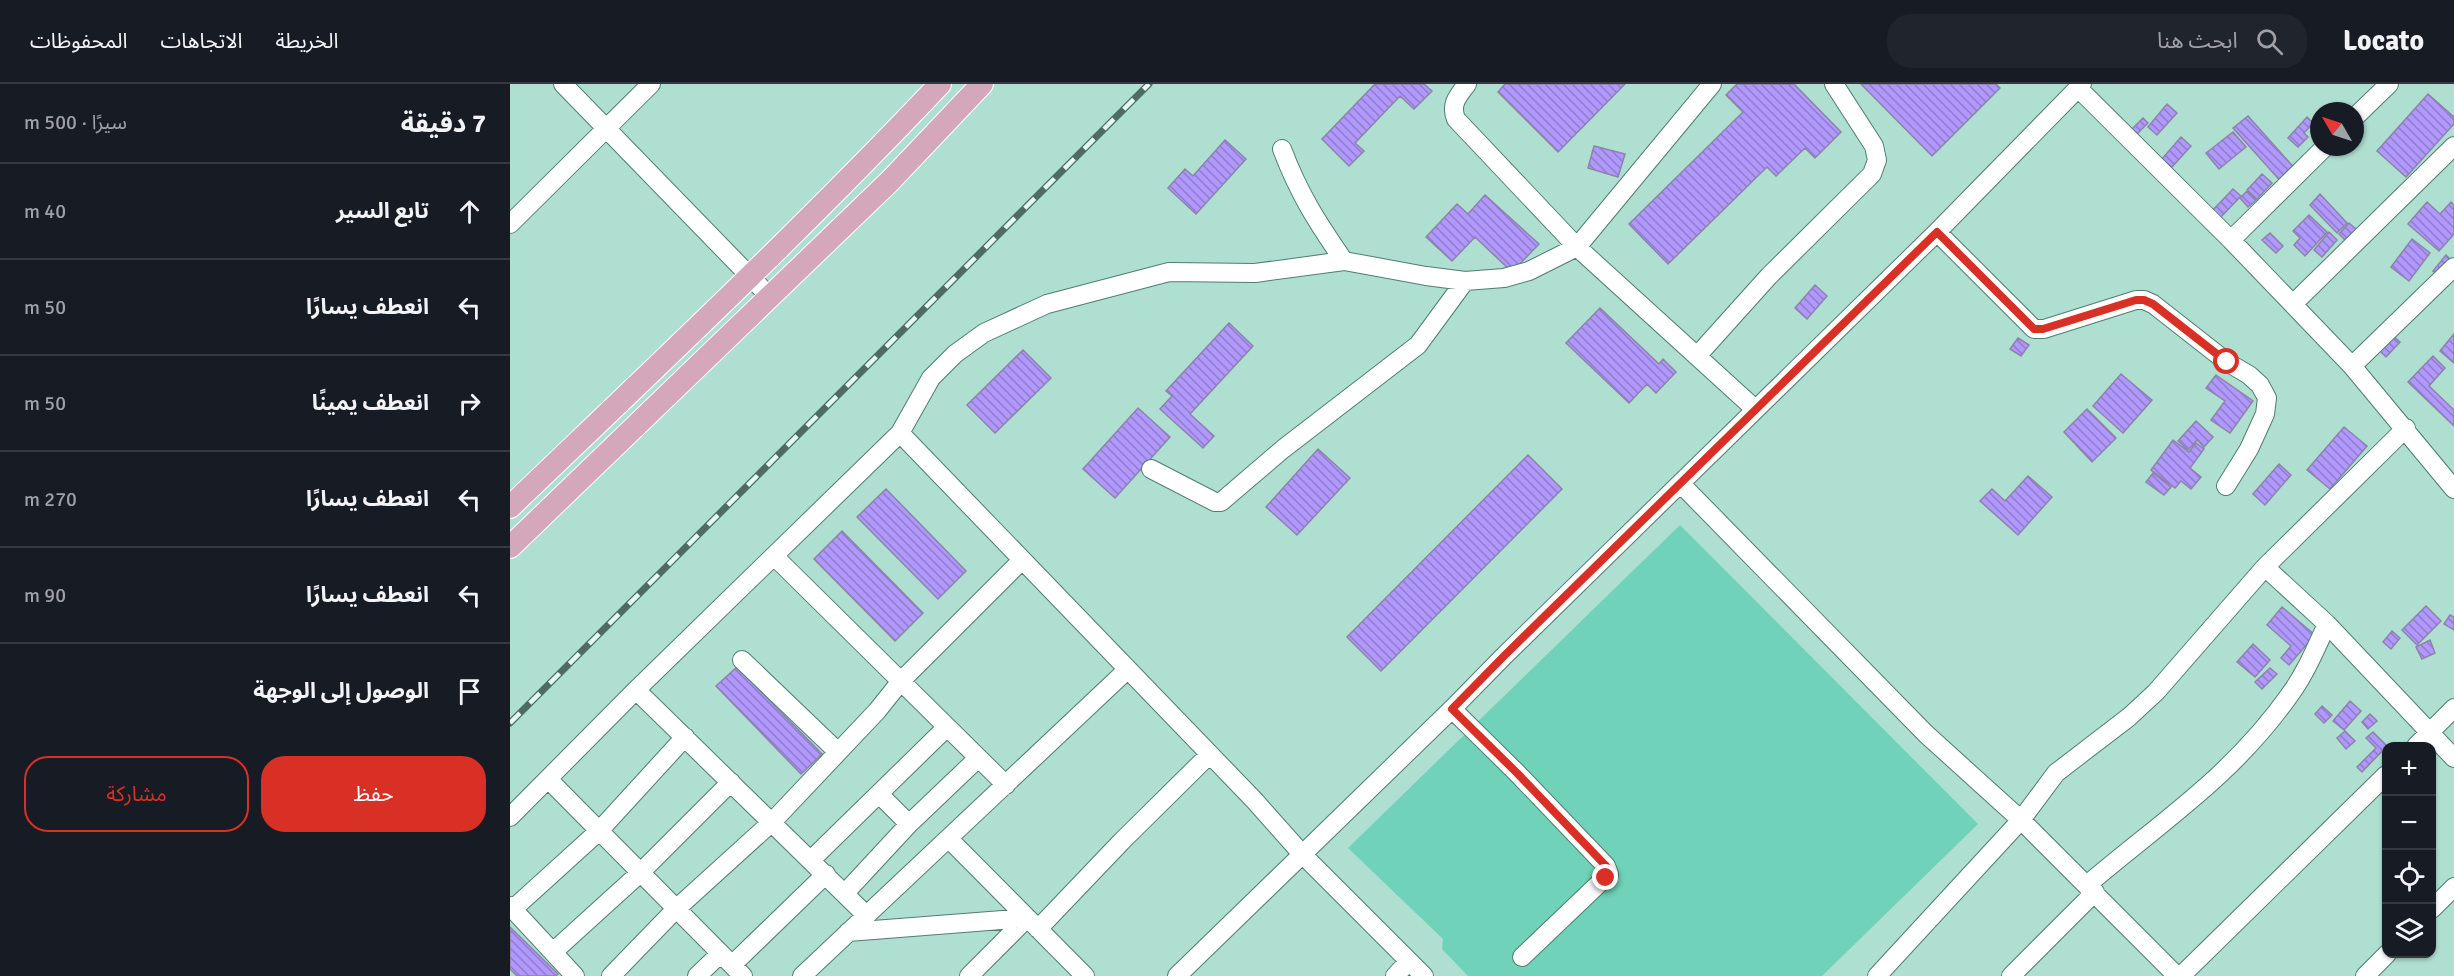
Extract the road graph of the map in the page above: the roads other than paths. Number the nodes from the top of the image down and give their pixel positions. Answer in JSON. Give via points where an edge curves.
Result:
{"nodes":[{"id":1,"x":563,"y":84,"type":"edge"},
{"id":2,"x":651,"y":84,"type":"edge"},
{"id":3,"x":940,"y":84,"type":"edge"},
{"id":4,"x":982,"y":84,"type":"edge"},
{"id":5,"x":1467,"y":84,"type":"edge"},
{"id":6,"x":1712,"y":84,"type":"edge"},
{"id":7,"x":1834,"y":84,"type":"edge"},
{"id":8,"x":2389,"y":84,"type":"edge"},
{"id":9,"x":2074,"y":87,"type":"edge"},
{"id":10,"x":2364,"y":108,"type":"edge"},
{"id":11,"x":606,"y":130,"type":"junction"},
{"id":12,"x":2454,"y":146,"type":"edge"},
{"id":13,"x":1282,"y":150,"type":"dead end"},
{"id":14,"x":2316,"y":156,"type":"edge"},
{"id":15,"x":510,"y":224,"type":"edge"},
{"id":16,"x":1937,"y":232,"type":"junction"},
{"id":17,"x":2231,"y":240,"type":"junction"},
{"id":18,"x":1577,"y":247,"type":"junction"},
{"id":19,"x":1344,"y":261,"type":"junction"},
{"id":20,"x":2454,"y":267,"type":"edge"},
{"id":21,"x":749,"y":278,"type":"junction"},
{"id":22,"x":1465,"y":280,"type":"junction"},
{"id":23,"x":770,"y":297,"type":"junction"},
{"id":24,"x":2293,"y":304,"type":"junction"},
{"id":25,"x":1697,"y":357,"type":"junction"},
{"id":26,"x":2352,"y":366,"type":"junction"},
{"id":27,"x":1755,"y":409,"type":"junction"},
{"id":28,"x":2406,"y":428,"type":"junction"},
{"id":29,"x":900,"y":433,"type":"junction"},
{"id":30,"x":1151,"y":469,"type":"dead end"},
{"id":31,"x":1681,"y":484,"type":"junction"},
{"id":32,"x":2226,"y":486,"type":"dead end"},
{"id":33,"x":2454,"y":487,"type":"edge"},
{"id":34,"x":510,"y":507,"type":"edge"},
{"id":35,"x":510,"y":547,"type":"edge"},
{"id":36,"x":774,"y":556,"type":"junction"},
{"id":37,"x":1022,"y":560,"type":"junction"},
{"id":38,"x":2265,"y":567,"type":"junction"},
{"id":39,"x":2327,"y":624,"type":"junction"},
{"id":40,"x":742,"y":660,"type":"dead end"},
{"id":41,"x":1127,"y":670,"type":"junction"},
{"id":42,"x":901,"y":681,"type":"junction"},
{"id":43,"x":636,"y":690,"type":"junction"},
{"id":44,"x":2454,"y":708,"type":"edge"},
{"id":45,"x":1452,"y":709,"type":"junction"},
{"id":46,"x":947,"y":727,"type":"junction"},
{"id":47,"x":2430,"y":733,"type":"junction"},
{"id":48,"x":685,"y":737,"type":"junction"},
{"id":49,"x":2421,"y":742,"type":"edge"},
{"id":50,"x":838,"y":752,"type":"junction"},
{"id":51,"x":1209,"y":754,"type":"junction"},
{"id":52,"x":2454,"y":758,"type":"edge"},
{"id":53,"x":974,"y":762,"type":"dead end"},
{"id":54,"x":2382,"y":779,"type":"edge"},
{"id":55,"x":548,"y":780,"type":"junction"},
{"id":56,"x":731,"y":782,"type":"junction"},
{"id":57,"x":1006,"y":785,"type":"junction"},
{"id":58,"x":879,"y":794,"type":"junction"},
{"id":59,"x":510,"y":817,"type":"edge"},
{"id":60,"x":2021,"y":820,"type":"junction"},
{"id":61,"x":772,"y":822,"type":"junction"},
{"id":62,"x":909,"y":824,"type":"junction"},
{"id":63,"x":598,"y":831,"type":"junction"},
{"id":64,"x":949,"y":838,"type":"junction"},
{"id":65,"x":1302,"y":854,"type":"junction"},
{"id":66,"x":811,"y":860,"type":"junction"},
{"id":67,"x":640,"y":873,"type":"junction"},
{"id":68,"x":826,"y":874,"type":"junction"},
{"id":69,"x":2454,"y":886,"type":"edge"},
{"id":70,"x":2091,"y":889,"type":"junction"},
{"id":71,"x":845,"y":894,"type":"junction"},
{"id":72,"x":2436,"y":905,"type":"edge"},
{"id":73,"x":511,"y":907,"type":"edge"},
{"id":74,"x":676,"y":909,"type":"junction"},
{"id":75,"x":866,"y":915,"type":"junction"},
{"id":76,"x":1033,"y":923,"type":"junction"},
{"id":77,"x":848,"y":932,"type":"junction"},
{"id":78,"x":553,"y":952,"type":"junction"},
{"id":79,"x":1522,"y":957,"type":"dead end"},
{"id":80,"x":2383,"y":958,"type":"edge"},
{"id":81,"x":1409,"y":961,"type":"junction"},
{"id":82,"x":732,"y":965,"type":"edge"},
{"id":83,"x":575,"y":976,"type":"edge"},
{"id":84,"x":611,"y":976,"type":"edge"},
{"id":85,"x":697,"y":976,"type":"edge"},
{"id":86,"x":802,"y":976,"type":"edge"},
{"id":87,"x":969,"y":976,"type":"edge"},
{"id":88,"x":1085,"y":976,"type":"edge"},
{"id":89,"x":1178,"y":976,"type":"edge"},
{"id":90,"x":1395,"y":976,"type":"edge"},
{"id":91,"x":1424,"y":976,"type":"edge"},
{"id":92,"x":1877,"y":976,"type":"edge"},
{"id":93,"x":2011,"y":976,"type":"edge"},
{"id":94,"x":2179,"y":976,"type":"edge"},
{"id":95,"x":2365,"y":976,"type":"edge"}],
"edges":[{"from":1,"to":11,"type":"street"},
{"from":2,"to":11,"type":"street"},
{"from":3,"to":21,"type":"main road"},
{"from":4,"to":23,"type":"main road","via":[[890,181]]},
{"from":5,"to":18,"type":"street","via":[[1454,102],[1456,119]]},
{"from":6,"to":18,"type":"street"},
{"from":7,"to":25,"type":"street","via":[[1874,146],[1877,160],[1872,174],[1769,276]]},
{"from":8,"to":10,"type":"street"},
{"from":9,"to":16,"type":"street"},
{"from":9,"to":17,"type":"street"},
{"from":11,"to":15,"type":"street"},
{"from":11,"to":21,"type":"street"},
{"from":12,"to":24,"type":"street"},
{"from":13,"to":19,"type":"street","via":[[1311,214]]},
{"from":14,"to":17,"type":"street"},
{"from":16,"to":27,"type":"street"},
{"from":16,"to":32,"type":"street","via":[[2034,329],[2144,300],[2249,375],[2267,398],[2265,414]]},
{"from":17,"to":24,"type":"street"},
{"from":18,"to":22,"type":"street","via":[[1529,271],[1504,278]]},
{"from":18,"to":25,"type":"street"},
{"from":19,"to":22,"type":"street"},
{"from":19,"to":29,"type":"street","via":[[1255,273],[1169,272],[1047,304],[984,333],[955,354],[931,378]]},
{"from":20,"to":26,"type":"street"},
{"from":21,"to":23,"type":"street"},
{"from":21,"to":34,"type":"main road"},
{"from":22,"to":30,"type":"street","via":[[1418,345],[1283,448],[1221,502]]},
{"from":23,"to":35,"type":"main road"},
{"from":24,"to":26,"type":"street"},
{"from":25,"to":27,"type":"street"},
{"from":26,"to":28,"type":"street"},
{"from":27,"to":31,"type":"street"},
{"from":28,"to":33,"type":"street"},
{"from":28,"to":38,"type":"street"},
{"from":29,"to":36,"type":"street"},
{"from":29,"to":37,"type":"street"},
{"from":31,"to":45,"type":"street"},
{"from":31,"to":60,"type":"street","via":[[1926,734]]},
{"from":36,"to":42,"type":"street"},
{"from":36,"to":43,"type":"street"},
{"from":37,"to":41,"type":"street"},
{"from":37,"to":42,"type":"street"},
{"from":38,"to":39,"type":"street"},
{"from":38,"to":60,"type":"street","via":[[2156,692],[2056,773]]},
{"from":39,"to":47,"type":"street"},
{"from":39,"to":70,"type":"street","via":[[2291,693],[2249,746],[2220,776],[2123,855]]},
{"from":40,"to":50,"type":"street"},
{"from":41,"to":51,"type":"street"},
{"from":41,"to":57,"type":"street"},
{"from":42,"to":46,"type":"street"},
{"from":42,"to":50,"type":"street"},
{"from":43,"to":48,"type":"street"},
{"from":43,"to":55,"type":"street"},
{"from":44,"to":47,"type":"street"},
{"from":45,"to":65,"type":"street"},
{"from":45,"to":79,"type":"street","via":[[1606,866],[1609,874]]},
{"from":46,"to":57,"type":"street"},
{"from":46,"to":58,"type":"street"},
{"from":47,"to":49,"type":"street"},
{"from":47,"to":52,"type":"street"},
{"from":48,"to":56,"type":"street"},
{"from":48,"to":63,"type":"street"},
{"from":50,"to":61,"type":"street"},
{"from":51,"to":65,"type":"street"},
{"from":51,"to":76,"type":"street"},
{"from":53,"to":62,"type":"street"},
{"from":54,"to":94,"type":"street"},
{"from":55,"to":59,"type":"street"},
{"from":55,"to":63,"type":"street"},
{"from":56,"to":61,"type":"street"},
{"from":56,"to":67,"type":"street"},
{"from":57,"to":64,"type":"street"},
{"from":58,"to":62,"type":"street"},
{"from":58,"to":66,"type":"street"},
{"from":60,"to":70,"type":"street"},
{"from":60,"to":92,"type":"street"},
{"from":61,"to":66,"type":"street"},
{"from":61,"to":74,"type":"street"},
{"from":62,"to":71,"type":"street"},
{"from":63,"to":67,"type":"street"},
{"from":63,"to":73,"type":"street"},
{"from":64,"to":75,"type":"street"},
{"from":64,"to":76,"type":"street"},
{"from":65,"to":81,"type":"street"},
{"from":65,"to":89,"type":"street"},
{"from":66,"to":68,"type":"street"},
{"from":67,"to":74,"type":"street"},
{"from":67,"to":78,"type":"street"},
{"from":68,"to":71,"type":"street"},
{"from":68,"to":82,"type":"street"},
{"from":69,"to":72,"type":"street"},
{"from":70,"to":93,"type":"street"},
{"from":70,"to":94,"type":"street"},
{"from":71,"to":75,"type":"street"},
{"from":73,"to":78,"type":"street"},
{"from":74,"to":82,"type":"street"},
{"from":74,"to":84,"type":"street"},
{"from":75,"to":77,"type":"street"},
{"from":76,"to":77,"type":"street"},
{"from":76,"to":87,"type":"street"},
{"from":76,"to":88,"type":"street"},
{"from":77,"to":86,"type":"street"},
{"from":78,"to":83,"type":"street"},
{"from":80,"to":95,"type":"street"},
{"from":81,"to":90,"type":"street"},
{"from":81,"to":91,"type":"street"},
{"from":82,"to":85,"type":"street"}]}
